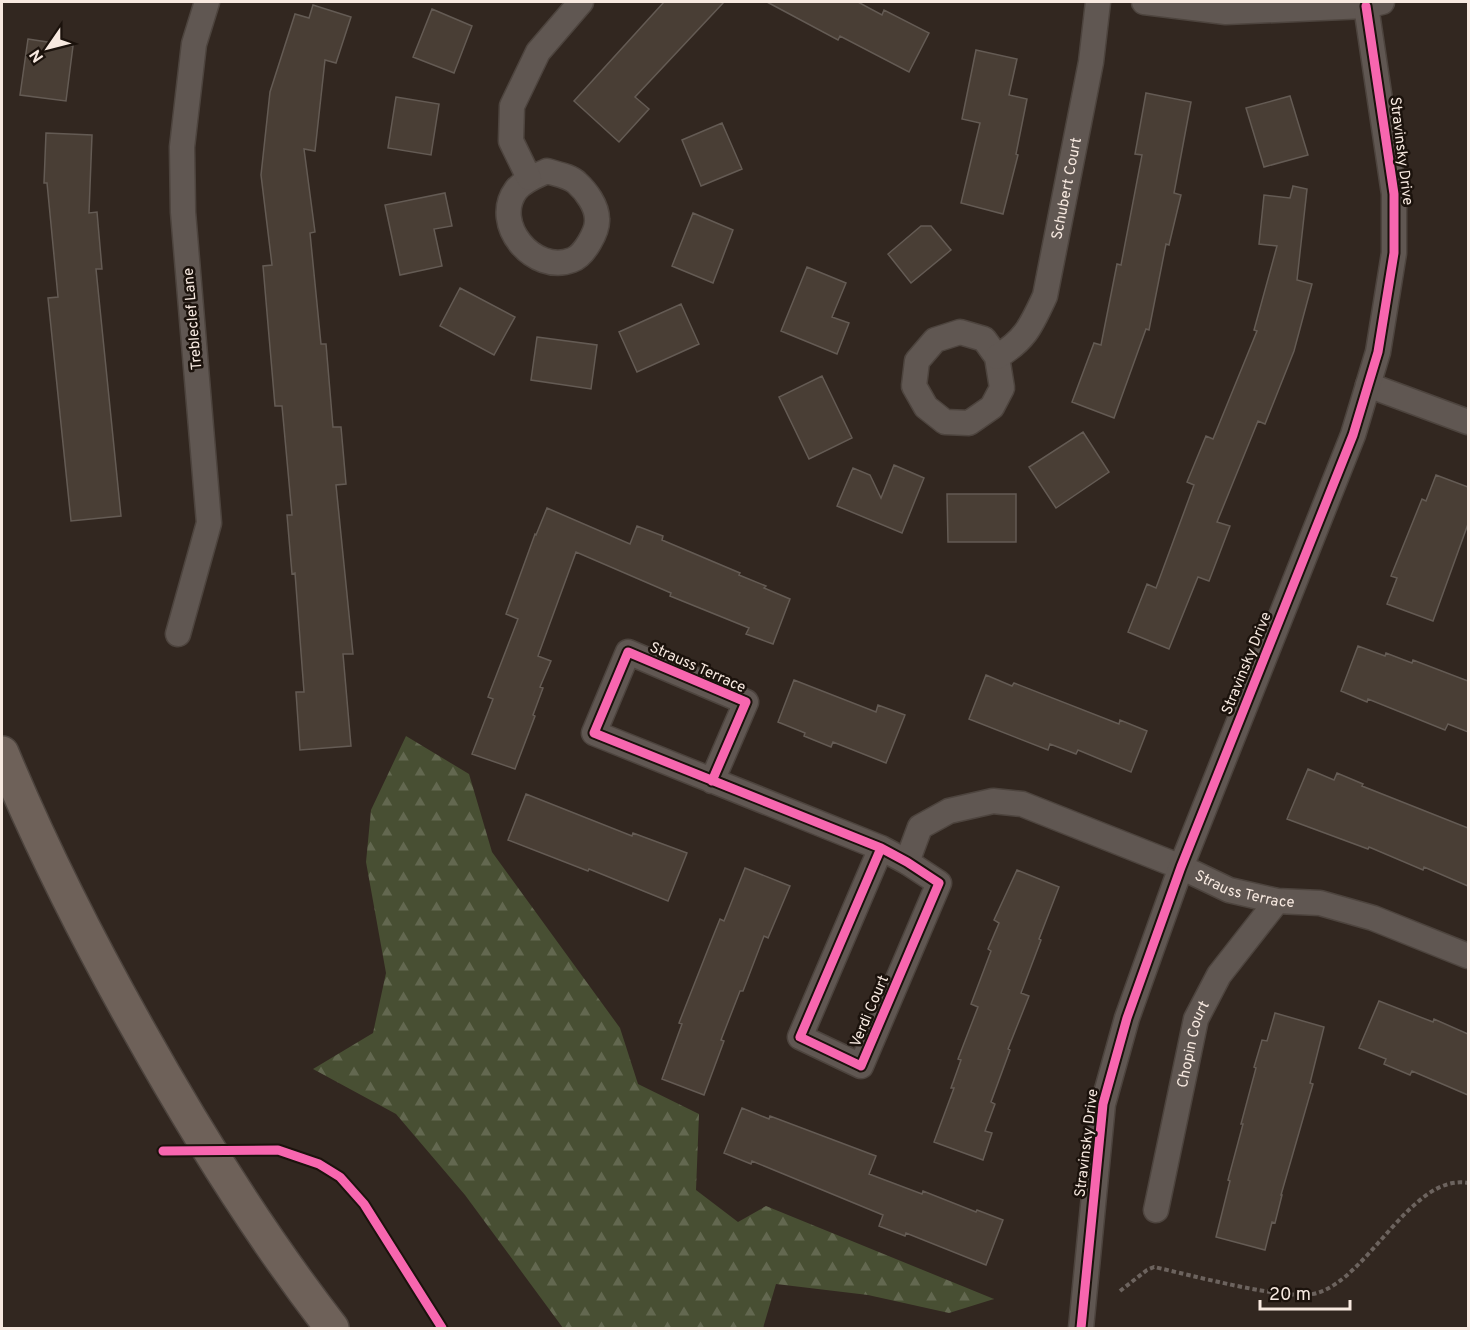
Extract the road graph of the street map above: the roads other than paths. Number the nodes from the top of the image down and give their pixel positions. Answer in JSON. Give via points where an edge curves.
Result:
{"nodes":[{"id":1,"x":207,"y":2,"type":"edge"},
{"id":2,"x":581,"y":2,"type":"edge"},
{"id":3,"x":1098,"y":2,"type":"edge"},
{"id":4,"x":1144,"y":2,"type":"edge"},
{"id":5,"x":1374,"y":4,"type":"edge"},
{"id":6,"x":529,"y":178,"type":"dead end"},
{"id":7,"x":997,"y":357,"type":"dead end"},
{"id":8,"x":1368,"y":385,"type":"junction"},
{"id":9,"x":1468,"y":422,"type":"edge"},
{"id":10,"x":178,"y":634,"type":"dead end"},
{"id":11,"x":2,"y":753,"type":"edge"},
{"id":12,"x":712,"y":781,"type":"junction"},
{"id":13,"x":881,"y":848,"type":"junction"},
{"id":14,"x":907,"y":862,"type":"junction"},
{"id":15,"x":1181,"y":867,"type":"junction"},
{"id":16,"x":1276,"y":901,"type":"junction"},
{"id":17,"x":1468,"y":956,"type":"edge"},
{"id":18,"x":1156,"y":1210,"type":"dead end"},
{"id":19,"x":332,"y":1329,"type":"edge"},
{"id":20,"x":1081,"y":1329,"type":"edge"}],
"edges":[{"from":1,"to":10,"type":"street","name":"Trebleclef Lane","via":[[194,44],[182,147],[183,212],[209,523]]},
{"from":2,"to":6,"type":"street","via":[[538,52],[512,106],[512,141]]},
{"from":3,"to":7,"type":"street","name":"Schubert Court","via":[[1092,62],[1045,296],[1030,329]]},
{"from":4,"to":5,"type":"street","via":[[1226,12]]},
{"from":5,"to":8,"type":"street","name":"Stravinsky Drive","via":[[1395,194],[1394,253],[1378,352]]},
{"from":8,"to":9,"type":"street"},
{"from":8,"to":15,"type":"street","name":"Stravinsky Drive","via":[[1353,435]]},
{"from":11,"to":19,"type":"highway","via":[[28,817],[94,948],[173,1092],[294,1279]]},
{"from":12,"to":12,"type":"street","name":"Strauss Terrace","via":[[594,733],[628,652],[746,702]]},
{"from":12,"to":13,"type":"street","name":"Strauss Terrace"},
{"from":13,"to":14,"type":"street","name":"Strauss Terrace"},
{"from":13,"to":14,"type":"street","name":"Verdi Court","via":[[800,1037],[861,1066],[939,883]]},
{"from":14,"to":15,"type":"street","name":"Strauss Terrace","via":[[920,827],[949,811],[993,801],[1022,804]]},
{"from":15,"to":16,"type":"street","name":"Strauss Terrace","via":[[1229,890]]},
{"from":15,"to":20,"type":"street","name":"Stravinsky Drive","via":[[1127,1018],[1103,1104]]},
{"from":16,"to":17,"type":"street","name":"Strauss Terrace","via":[[1320,903],[1362,915]]},
{"from":16,"to":18,"type":"street","name":"Chopin Court","via":[[1219,975],[1196,1019]]}]}
